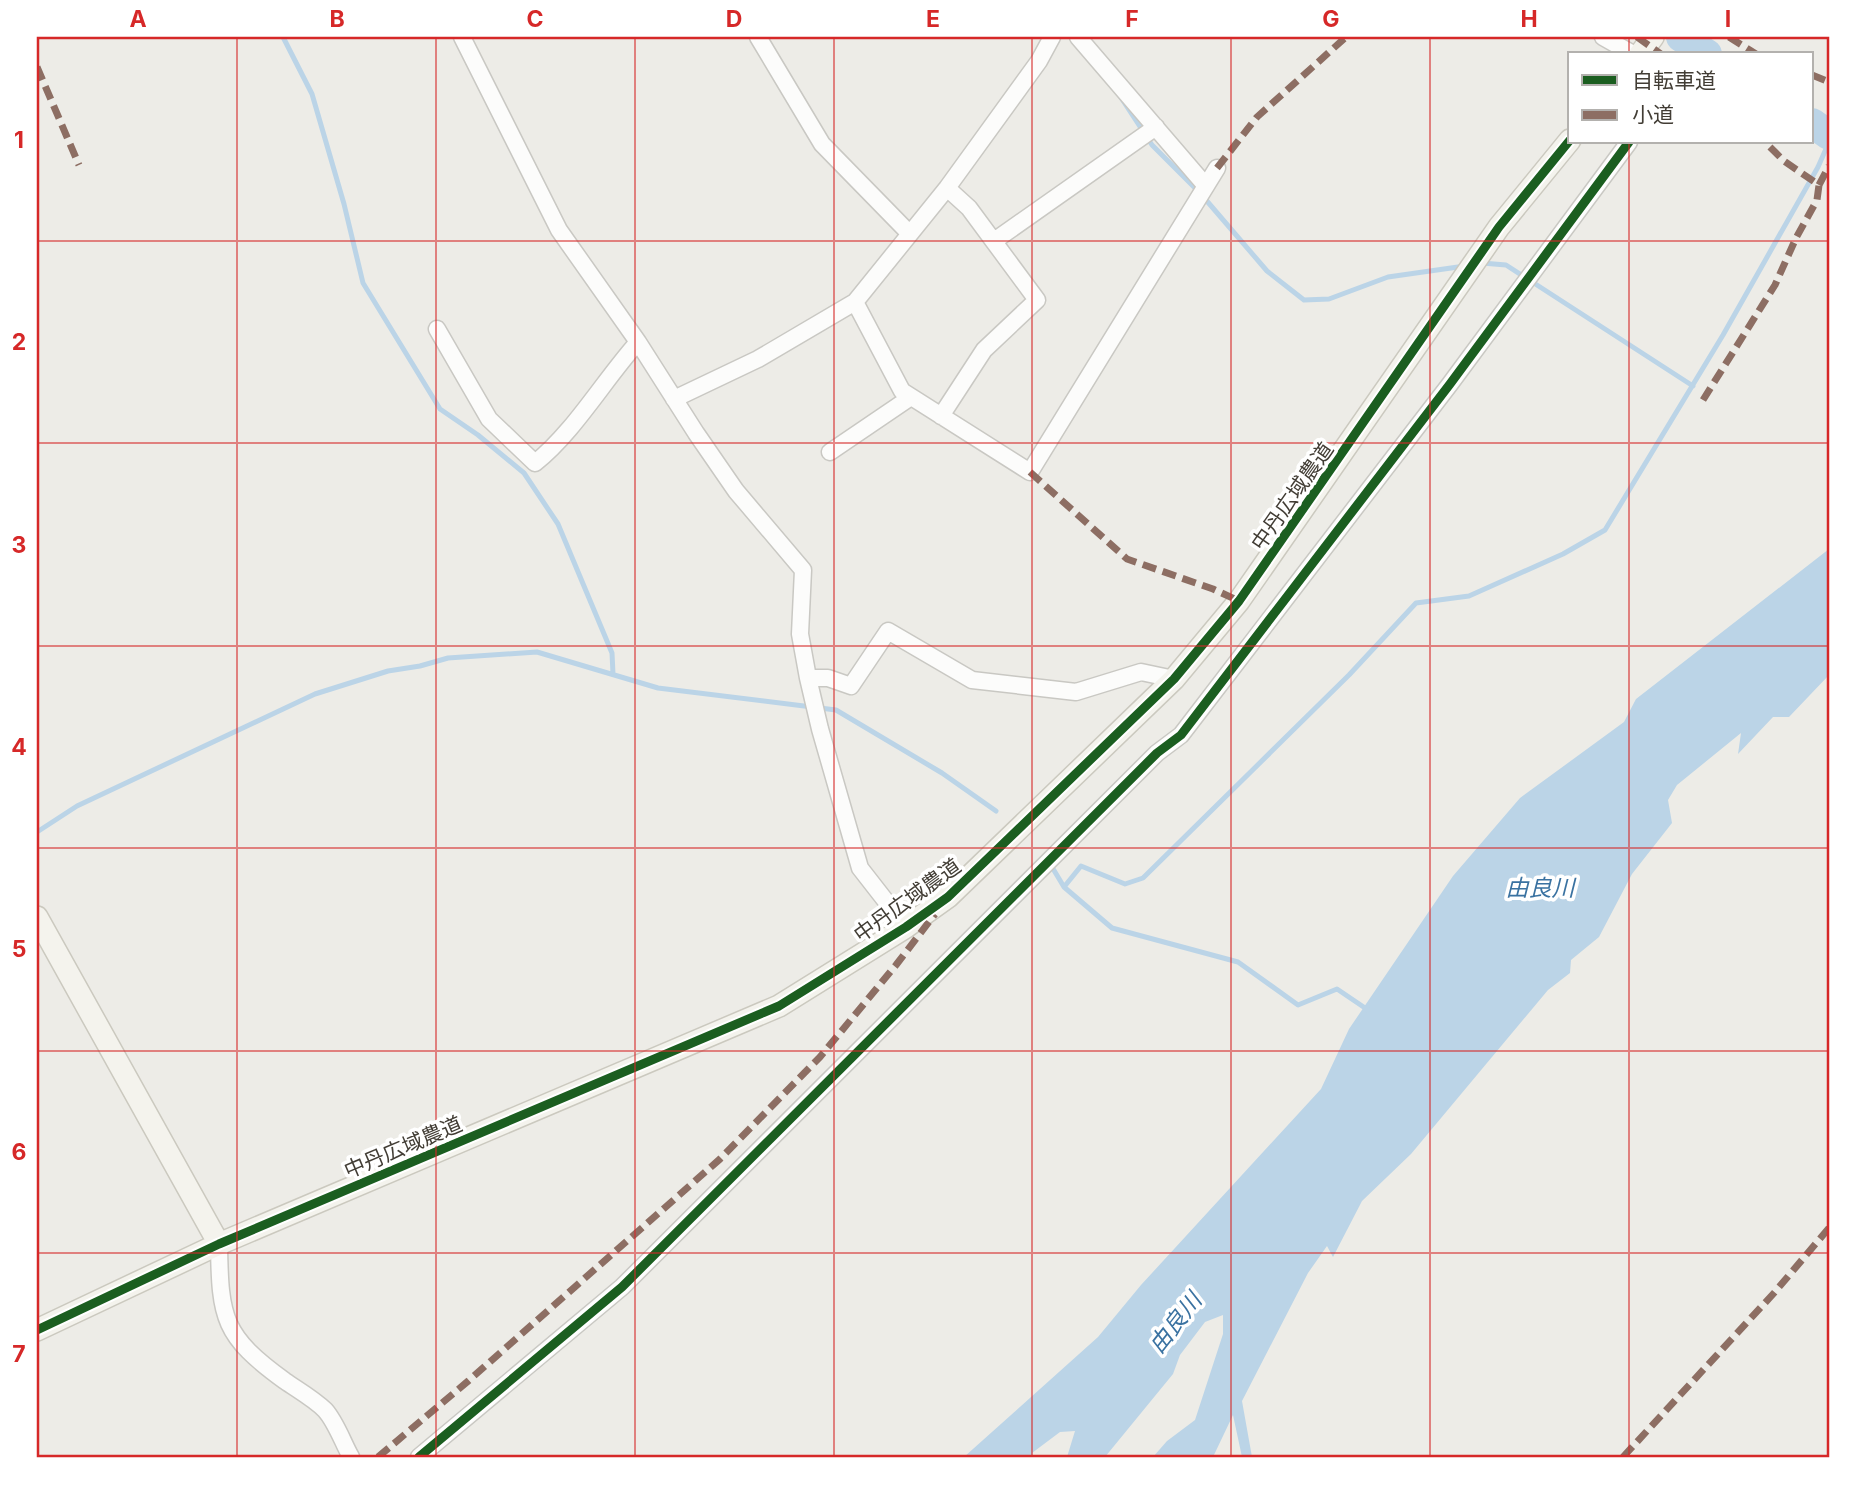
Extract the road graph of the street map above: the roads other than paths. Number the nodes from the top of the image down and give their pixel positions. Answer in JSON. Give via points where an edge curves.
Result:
{"nodes":[{"id":1,"x":462,"y":37,"type":"edge"},
{"id":2,"x":758,"y":37,"type":"edge"},
{"id":3,"x":1052,"y":37,"type":"edge"},
{"id":4,"x":1078,"y":37,"type":"edge"},
{"id":5,"x":1603,"y":37,"type":"edge"},
{"id":6,"x":1642,"y":49,"type":"edge"},
{"id":7,"x":1156,"y":127,"type":"junction"},
{"id":8,"x":1568,"y":142,"type":"edge"},
{"id":9,"x":1628,"y":144,"type":"edge"},
{"id":10,"x":1217,"y":168,"type":"dead end"},
{"id":11,"x":1206,"y":186,"type":"junction"},
{"id":12,"x":947,"y":188,"type":"junction"},
{"id":13,"x":910,"y":234,"type":"junction"},
{"id":14,"x":994,"y":241,"type":"junction"},
{"id":15,"x":855,"y":302,"type":"junction"},
{"id":16,"x":437,"y":329,"type":"dead end"},
{"id":17,"x":638,"y":342,"type":"junction"},
{"id":18,"x":911,"y":397,"type":"junction"},
{"id":19,"x":674,"y":399,"type":"junction"},
{"id":20,"x":941,"y":416,"type":"junction"},
{"id":21,"x":830,"y":452,"type":"dead end"},
{"id":22,"x":1174,"y":678,"type":"junction"},
{"id":23,"x":811,"y":686,"type":"junction"},
{"id":24,"x":37,"y":917,"type":"edge"},
{"id":25,"x":906,"y":927,"type":"junction"},
{"id":26,"x":219,"y":1244,"type":"junction"},
{"id":27,"x":37,"y":1330,"type":"edge"},
{"id":28,"x":351,"y":1457,"type":"edge"},
{"id":29,"x":419,"y":1457,"type":"edge"}],
"edges":[{"from":1,"to":17,"type":"street","via":[[559,230]]},
{"from":2,"to":13,"type":"street","via":[[822,144]]},
{"from":3,"to":12,"type":"street"},
{"from":4,"to":7,"type":"street"},
{"from":5,"to":6,"type":"street"},
{"from":7,"to":11,"type":"street"},
{"from":7,"to":14,"type":"street"},
{"from":8,"to":22,"type":"street","name":"中丹広域農道","via":[[1499,227],[1252,586]]},
{"from":9,"to":29,"type":"street","via":[[1181,735],[1157,753],[622,1287]]},
{"from":10,"to":11,"type":"street"},
{"from":11,"to":20,"type":"street","via":[[1030,472]]},
{"from":12,"to":13,"type":"street"},
{"from":12,"to":14,"type":"street"},
{"from":13,"to":15,"type":"street"},
{"from":14,"to":20,"type":"street","via":[[1037,300],[984,350]]},
{"from":15,"to":18,"type":"street","via":[[902,391]]},
{"from":15,"to":19,"type":"street","via":[[758,359]]},
{"from":16,"to":17,"type":"street","via":[[489,419],[535,463],[555,447]]},
{"from":17,"to":19,"type":"street"},
{"from":18,"to":20,"type":"street"},
{"from":18,"to":21,"type":"street"},
{"from":19,"to":23,"type":"street","via":[[737,491],[803,570],[800,634]]},
{"from":22,"to":23,"type":"street","via":[[1140,672],[1076,692],[972,680],[888,631],[851,686],[828,678]]},
{"from":22,"to":25,"type":"street","name":"中丹広域農道","via":[[973,874]]},
{"from":23,"to":25,"type":"street","via":[[860,868]]},
{"from":24,"to":26,"type":"street"},
{"from":25,"to":26,"type":"street","name":"中丹広域農道","via":[[779,1006]]},
{"from":26,"to":27,"type":"street","name":"中丹広域農道"},
{"from":26,"to":28,"type":"street","via":[[220,1294],[225,1317],[239,1342],[326,1410]]}]}
